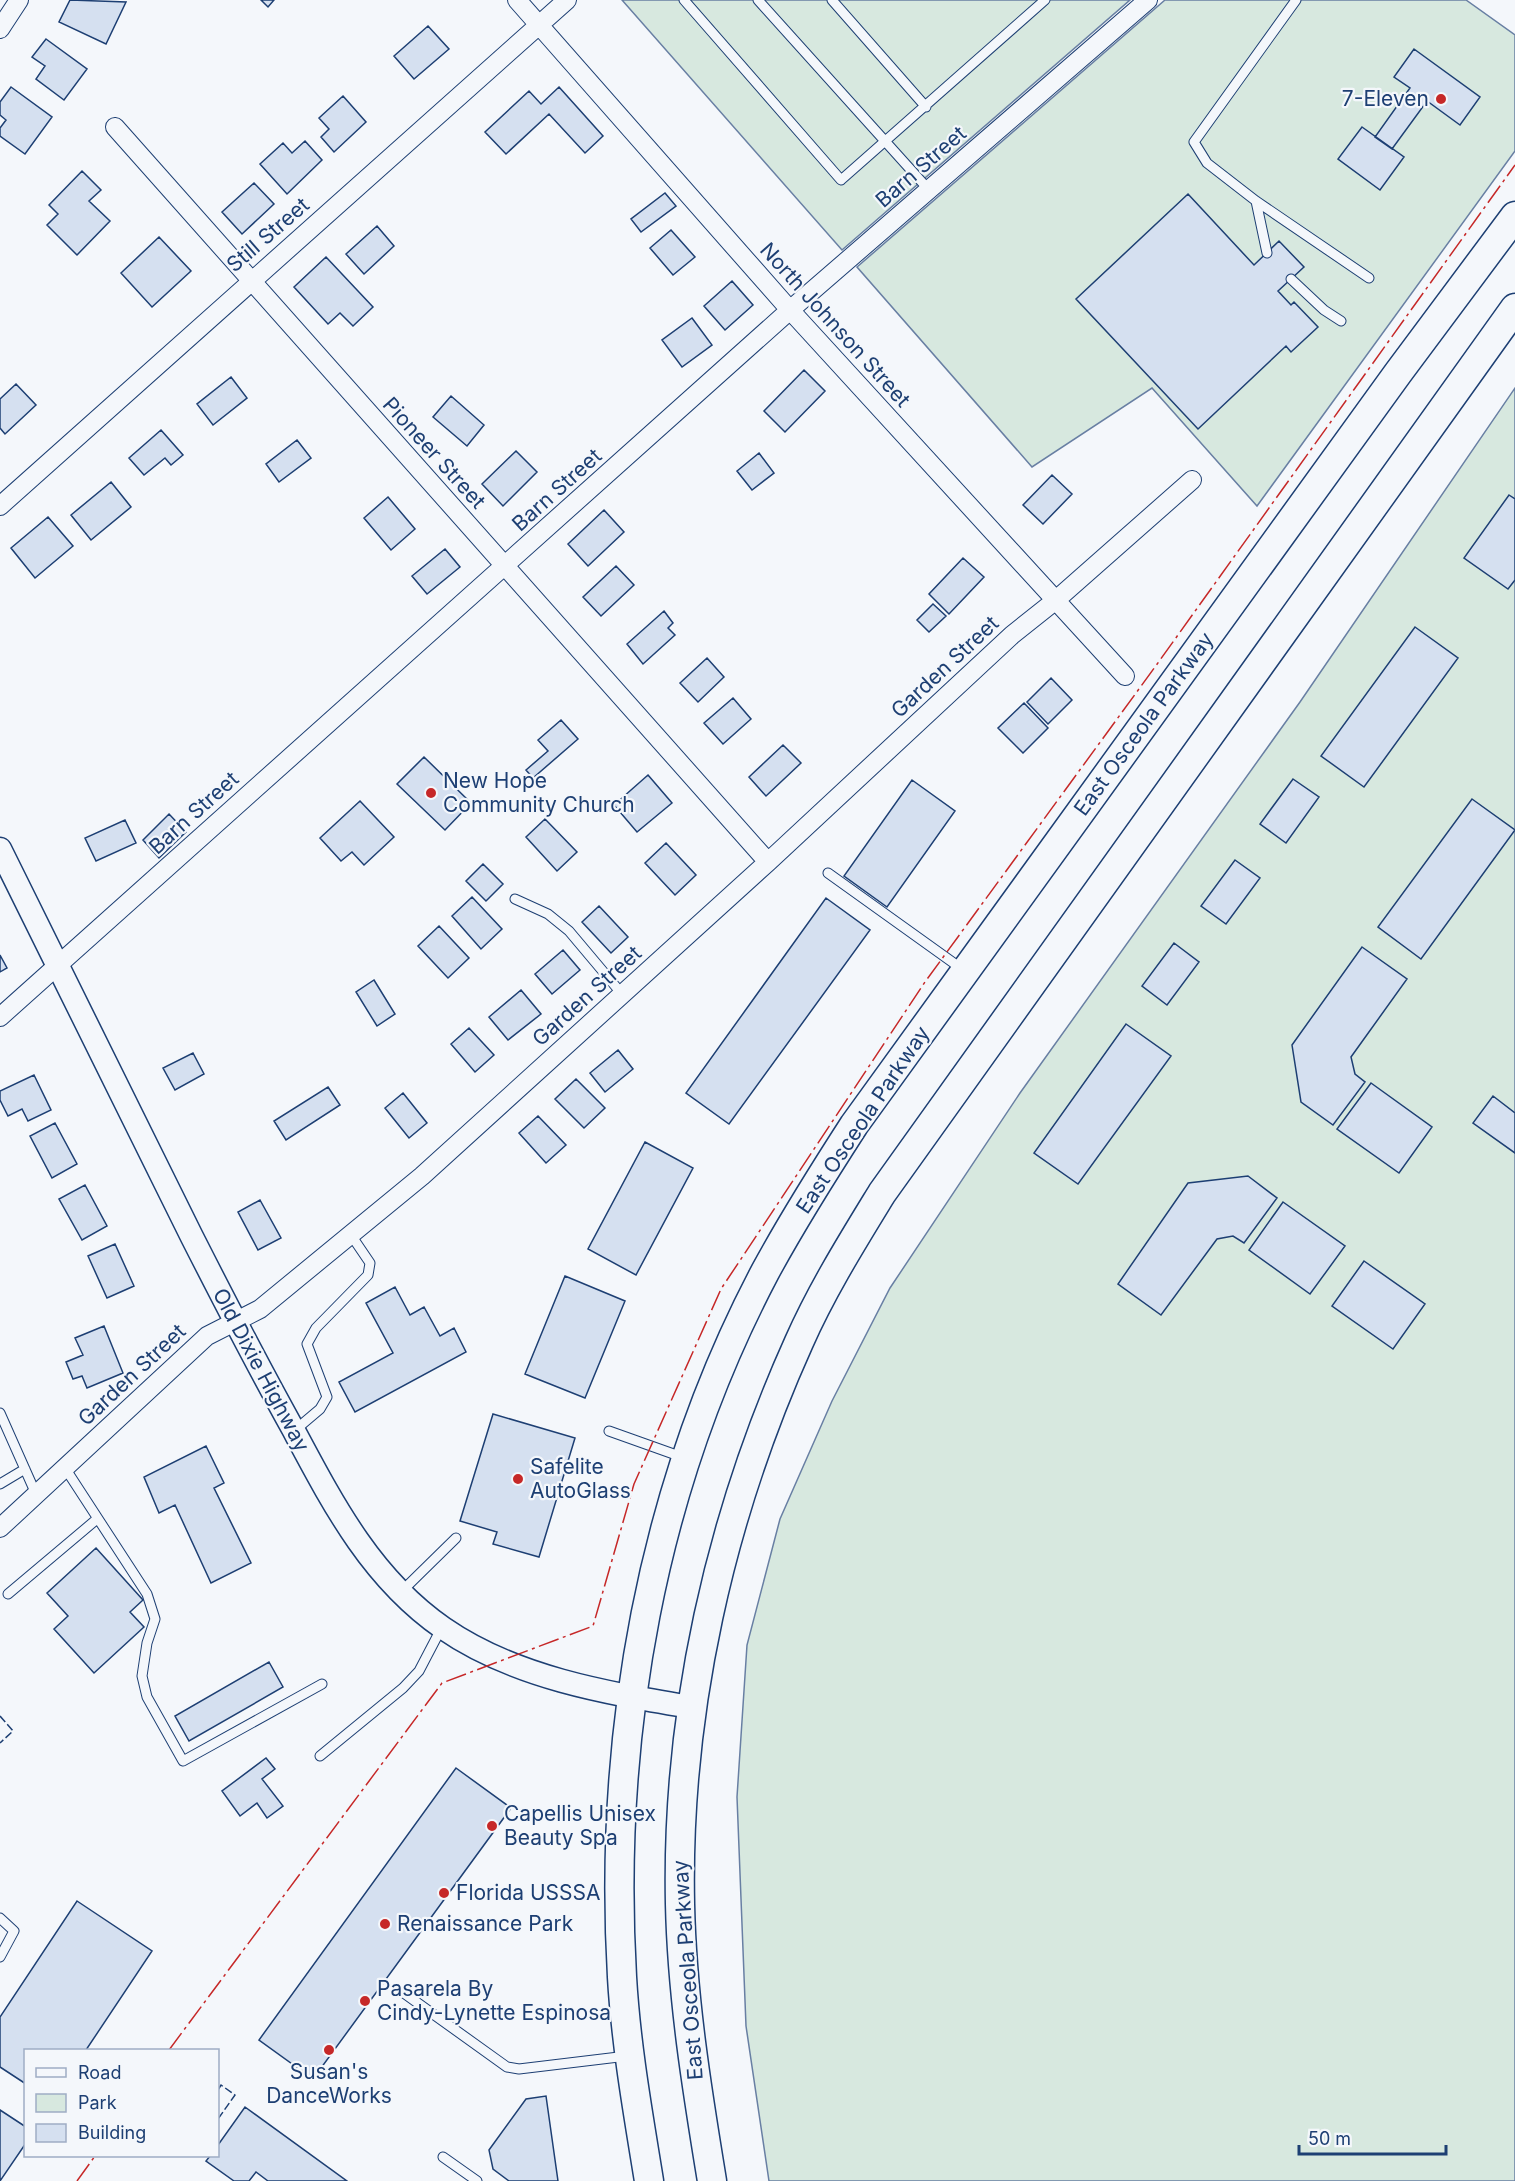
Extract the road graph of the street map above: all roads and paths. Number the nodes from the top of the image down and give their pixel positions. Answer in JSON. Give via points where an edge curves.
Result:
{"nodes":[{"id":1,"x":18,"y":0,"type":"edge"},
{"id":2,"x":517,"y":0,"type":"edge"},
{"id":3,"x":567,"y":0,"type":"edge"},
{"id":4,"x":684,"y":0,"type":"edge"},
{"id":5,"x":758,"y":0,"type":"edge"},
{"id":6,"x":832,"y":0,"type":"edge"},
{"id":7,"x":1045,"y":0,"type":"edge"},
{"id":8,"x":1148,"y":0,"type":"edge"},
{"id":9,"x":1296,"y":0,"type":"edge"},
{"id":10,"x":540,"y":26,"type":"junction"},
{"id":11,"x":0,"y":29,"type":"edge"},
{"id":12,"x":926,"y":107,"type":"junction"},
{"id":13,"x":115,"y":126,"type":"dead end"},
{"id":14,"x":886,"y":142,"type":"junction"},
{"id":15,"x":929,"y":189,"type":"junction"},
{"id":16,"x":1256,"y":201,"type":"junction"},
{"id":17,"x":1515,"y":216,"type":"edge"},
{"id":18,"x":1267,"y":253,"type":"dead end"},
{"id":19,"x":1369,"y":278,"type":"dead end"},
{"id":20,"x":1291,"y":279,"type":"dead end"},
{"id":21,"x":251,"y":280,"type":"junction"},
{"id":22,"x":1515,"y":308,"type":"edge"},
{"id":23,"x":790,"y":310,"type":"junction"},
{"id":24,"x":1341,"y":321,"type":"dead end"},
{"id":25,"x":1192,"y":480,"type":"dead end"},
{"id":26,"x":0,"y":506,"type":"edge"},
{"id":27,"x":505,"y":567,"type":"junction"},
{"id":28,"x":1056,"y":600,"type":"junction"},
{"id":29,"x":1125,"y":676,"type":"dead end"},
{"id":30,"x":0,"y":849,"type":"edge"},
{"id":31,"x":768,"y":862,"type":"junction"},
{"id":32,"x":828,"y":873,"type":"dead end"},
{"id":33,"x":515,"y":899,"type":"dead end"},
{"id":34,"x":57,"y":966,"type":"junction"},
{"id":35,"x":966,"y":972,"type":"junction"},
{"id":36,"x":622,"y":994,"type":"junction"},
{"id":37,"x":0,"y":1017,"type":"edge"},
{"id":38,"x":351,"y":1235,"type":"junction"},
{"id":39,"x":235,"y":1323,"type":"junction"},
{"id":40,"x":0,"y":1413,"type":"edge"},
{"id":41,"x":294,"y":1431,"type":"junction"},
{"id":42,"x":609,"y":1431,"type":"dead end"},
{"id":43,"x":687,"y":1459,"type":"junction"},
{"id":44,"x":65,"y":1468,"type":"junction"},
{"id":45,"x":25,"y":1469,"type":"junction"},
{"id":46,"x":0,"y":1484,"type":"edge"},
{"id":47,"x":36,"y":1494,"type":"junction"},
{"id":48,"x":97,"y":1519,"type":"junction"},
{"id":49,"x":0,"y":1528,"type":"edge"},
{"id":50,"x":456,"y":1538,"type":"dead end"},
{"id":51,"x":8,"y":1593,"type":"dead end"},
{"id":52,"x":400,"y":1593,"type":"junction"},
{"id":53,"x":442,"y":1628,"type":"junction"},
{"id":54,"x":322,"y":1684,"type":"dead end"},
{"id":55,"x":631,"y":1697,"type":"junction"},
{"id":56,"x":691,"y":1707,"type":"junction"},
{"id":57,"x":320,"y":1756,"type":"dead end"},
{"id":58,"x":0,"y":1918,"type":"edge"},
{"id":59,"x":0,"y":1957,"type":"edge"},
{"id":60,"x":401,"y":1991,"type":"dead end"},
{"id":61,"x":629,"y":2055,"type":"junction"},
{"id":62,"x":443,"y":2157,"type":"dead end"},
{"id":63,"x":477,"y":2181,"type":"edge"},
{"id":64,"x":649,"y":2181,"type":"edge"},
{"id":65,"x":712,"y":2181,"type":"edge"}],
"edges":[{"from":1,"to":11,"type":"street"},
{"from":2,"to":10,"type":"street","name":"North Johnson Street"},
{"from":3,"to":10,"type":"street","name":"Still Street"},
{"from":4,"to":14,"type":"lane","via":[[841,180]]},
{"from":5,"to":14,"type":"lane"},
{"from":6,"to":12,"type":"lane"},
{"from":7,"to":12,"type":"lane"},
{"from":8,"to":15,"type":"street","name":"Barn Street"},
{"from":9,"to":16,"type":"lane","via":[[1194,142],[1207,163]]},
{"from":10,"to":21,"type":"street","name":"Still Street"},
{"from":10,"to":23,"type":"street","name":"North Johnson Street"},
{"from":12,"to":14,"type":"lane"},
{"from":13,"to":21,"type":"street","name":"Pioneer Street"},
{"from":14,"to":15,"type":"lane"},
{"from":15,"to":23,"type":"street","name":"Barn Street"},
{"from":16,"to":18,"type":"lane"},
{"from":16,"to":19,"type":"lane"},
{"from":17,"to":35,"type":"main road","name":"East Osceola Parkway"},
{"from":20,"to":24,"type":"lane"},
{"from":21,"to":26,"type":"street","name":"Still Street"},
{"from":21,"to":27,"type":"street","name":"Pioneer Street"},
{"from":22,"to":56,"type":"main road","name":"East Osceola Parkway","via":[[882,1193],[837,1267],[767,1417],[712,1599]]},
{"from":23,"to":27,"type":"street","name":"Barn Street"},
{"from":23,"to":28,"type":"street","name":"North Johnson Street"},
{"from":25,"to":28,"type":"street","name":"Garden Street"},
{"from":27,"to":31,"type":"street","name":"Pioneer Street"},
{"from":27,"to":34,"type":"street","name":"Barn Street"},
{"from":28,"to":29,"type":"street","name":"North Johnson Street"},
{"from":28,"to":31,"type":"street","name":"Garden Street","via":[[1012,635]]},
{"from":30,"to":34,"type":"street","name":"Old Dixie Highway"},
{"from":31,"to":36,"type":"street","name":"Garden Street"},
{"from":32,"to":35,"type":"lane"},
{"from":33,"to":36,"type":"lane","via":[[548,914],[568,931]]},
{"from":34,"to":37,"type":"street","name":"Barn Street"},
{"from":34,"to":39,"type":"street","name":"Old Dixie Highway"},
{"from":35,"to":43,"type":"main road","name":"East Osceola Parkway","via":[[854,1125],[803,1205],[739,1328]]},
{"from":36,"to":38,"type":"street","name":"Garden Street","via":[[422,1176]]},
{"from":38,"to":39,"type":"street","name":"Garden Street","via":[[260,1309]]},
{"from":38,"to":41,"type":"lane","via":[[370,1263],[368,1275],[316,1328],[307,1344],[327,1397],[320,1409]]},
{"from":39,"to":41,"type":"street","name":"Old Dixie Highway"},
{"from":39,"to":44,"type":"street","name":"Garden Street","via":[[207,1336]]},
{"from":40,"to":45,"type":"lane"},
{"from":41,"to":52,"type":"street","name":"Old Dixie Highway","via":[[341,1518],[371,1562]]},
{"from":42,"to":43,"type":"lane"},
{"from":43,"to":55,"type":"main road","name":"East Osceola Parkway","via":[[649,1595]]},
{"from":44,"to":47,"type":"street","name":"Garden Street"},
{"from":44,"to":48,"type":"lane"},
{"from":45,"to":46,"type":"lane"},
{"from":45,"to":47,"type":"lane"},
{"from":47,"to":49,"type":"street","name":"Garden Street"},
{"from":48,"to":51,"type":"lane"},
{"from":48,"to":54,"type":"lane","via":[[147,1594],[155,1619],[142,1676],[147,1697],[183,1761]]},
{"from":50,"to":52,"type":"lane"},
{"from":52,"to":53,"type":"street","name":"Old Dixie Highway"},
{"from":53,"to":55,"type":"street","name":"Old Dixie Highway","via":[[521,1668]]},
{"from":53,"to":57,"type":"lane","via":[[419,1671],[403,1688]]},
{"from":55,"to":56,"type":"street","name":"Old Dixie Highway"},
{"from":55,"to":61,"type":"main road","name":"East Osceola Parkway","via":[[619,1873]]},
{"from":56,"to":65,"type":"main road","name":"East Osceola Parkway","via":[[680,1841],[680,1907],[693,2061]]},
{"from":58,"to":59,"type":"lane","via":[[14,1931]]},
{"from":60,"to":61,"type":"lane","via":[[507,2067],[519,2069]]},
{"from":61,"to":64,"type":"main road","name":"East Osceola Parkway"},
{"from":62,"to":63,"type":"lane"}]}
